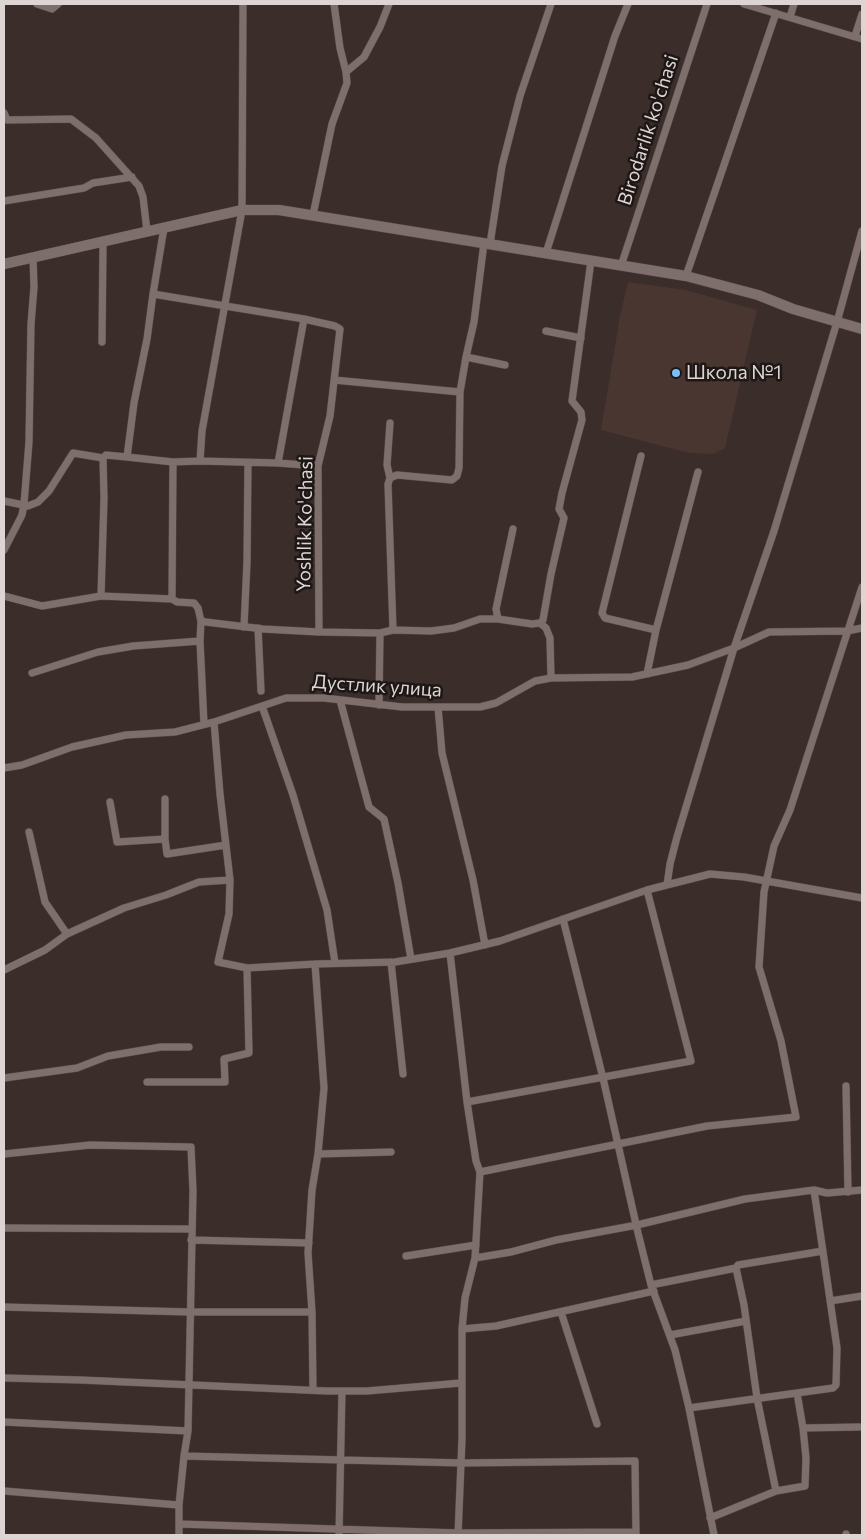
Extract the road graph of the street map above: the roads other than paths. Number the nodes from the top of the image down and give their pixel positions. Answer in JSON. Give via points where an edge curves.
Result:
{"nodes":[{"id":1,"x":37,"y":4,"type":"edge"},
{"id":2,"x":58,"y":4,"type":"edge"},
{"id":3,"x":243,"y":4,"type":"edge"},
{"id":4,"x":334,"y":4,"type":"edge"},
{"id":5,"x":389,"y":4,"type":"edge"},
{"id":6,"x":551,"y":4,"type":"edge"},
{"id":7,"x":628,"y":4,"type":"edge"},
{"id":8,"x":707,"y":4,"type":"edge"},
{"id":9,"x":744,"y":4,"type":"edge"},
{"id":10,"x":794,"y":4,"type":"edge"},
{"id":11,"x":776,"y":13,"type":"junction"},
{"id":12,"x":862,"y":14,"type":"edge"},
{"id":13,"x":790,"y":17,"type":"junction"},
{"id":14,"x":859,"y":38,"type":"edge"},
{"id":15,"x":346,"y":72,"type":"junction"},
{"id":16,"x":4,"y":113,"type":"edge"},
{"id":17,"x":5,"y":121,"type":"edge"},
{"id":18,"x":132,"y":177,"type":"junction"},
{"id":19,"x":4,"y":201,"type":"edge"},
{"id":20,"x":242,"y":210,"type":"junction"},
{"id":21,"x":313,"y":215,"type":"junction"},
{"id":22,"x":164,"y":228,"type":"junction"},
{"id":23,"x":148,"y":231,"type":"junction"},
{"id":24,"x":862,"y":231,"type":"edge"},
{"id":25,"x":103,"y":243,"type":"junction"},
{"id":26,"x":487,"y":243,"type":"junction"},
{"id":27,"x":546,"y":253,"type":"junction"},
{"id":28,"x":33,"y":257,"type":"junction"},
{"id":29,"x":591,"y":261,"type":"junction"},
{"id":30,"x":4,"y":264,"type":"edge"},
{"id":31,"x":621,"y":266,"type":"junction"},
{"id":32,"x":686,"y":276,"type":"junction"},
{"id":33,"x":152,"y":294,"type":"junction"},
{"id":34,"x":224,"y":305,"type":"junction"},
{"id":35,"x":304,"y":319,"type":"junction"},
{"id":36,"x":837,"y":322,"type":"junction"},
{"id":37,"x":862,"y":329,"type":"edge"},
{"id":38,"x":546,"y":331,"type":"dead end"},
{"id":39,"x":580,"y":338,"type":"junction"},
{"id":40,"x":102,"y":342,"type":"dead end"},
{"id":41,"x":466,"y":356,"type":"junction"},
{"id":42,"x":505,"y":365,"type":"dead end"},
{"id":43,"x":334,"y":380,"type":"junction"},
{"id":44,"x":460,"y":392,"type":"junction"},
{"id":45,"x":390,"y":423,"type":"dead end"},
{"id":46,"x":641,"y":456,"type":"dead end"},
{"id":47,"x":127,"y":457,"type":"junction"},
{"id":48,"x":102,"y":458,"type":"junction"},
{"id":49,"x":200,"y":461,"type":"junction"},
{"id":50,"x":173,"y":462,"type":"junction"},
{"id":51,"x":248,"y":463,"type":"junction"},
{"id":52,"x":278,"y":463,"type":"junction"},
{"id":53,"x":318,"y":466,"type":"junction"},
{"id":54,"x":698,"y":472,"type":"dead end"},
{"id":55,"x":390,"y":478,"type":"junction"},
{"id":56,"x":4,"y":501,"type":"edge"},
{"id":57,"x":24,"y":504,"type":"junction"},
{"id":58,"x":513,"y":529,"type":"dead end"},
{"id":59,"x":4,"y":550,"type":"edge"},
{"id":60,"x":862,"y":587,"type":"edge"},
{"id":61,"x":4,"y":596,"type":"edge"},
{"id":62,"x":101,"y":596,"type":"junction"},
{"id":63,"x":172,"y":599,"type":"junction"},
{"id":64,"x":498,"y":619,"type":"junction"},
{"id":65,"x":201,"y":621,"type":"junction"},
{"id":66,"x":540,"y":623,"type":"junction"},
{"id":67,"x":244,"y":626,"type":"junction"},
{"id":68,"x":258,"y":628,"type":"junction"},
{"id":69,"x":862,"y":628,"type":"edge"},
{"id":70,"x":393,"y":630,"type":"junction"},
{"id":71,"x":656,"y":630,"type":"junction"},
{"id":72,"x":847,"y":631,"type":"junction"},
{"id":73,"x":319,"y":632,"type":"junction"},
{"id":74,"x":380,"y":633,"type":"junction"},
{"id":75,"x":200,"y":641,"type":"junction"},
{"id":76,"x":734,"y":648,"type":"junction"},
{"id":77,"x":32,"y":673,"type":"dead end"},
{"id":78,"x":647,"y":674,"type":"junction"},
{"id":79,"x":551,"y":678,"type":"junction"},
{"id":80,"x":261,"y":691,"type":"dead end"},
{"id":81,"x":340,"y":700,"type":"junction"},
{"id":82,"x":379,"y":705,"type":"junction"},
{"id":83,"x":262,"y":706,"type":"junction"},
{"id":84,"x":438,"y":707,"type":"junction"},
{"id":85,"x":214,"y":722,"type":"junction"},
{"id":86,"x":204,"y":724,"type":"junction"},
{"id":87,"x":4,"y":768,"type":"edge"},
{"id":88,"x":165,"y":799,"type":"dead end"},
{"id":89,"x":110,"y":802,"type":"dead end"},
{"id":90,"x":29,"y":832,"type":"dead end"},
{"id":91,"x":165,"y":839,"type":"junction"},
{"id":92,"x":226,"y":845,"type":"junction"},
{"id":93,"x":230,"y":880,"type":"junction"},
{"id":94,"x":766,"y":882,"type":"junction"},
{"id":95,"x":667,"y":885,"type":"junction"},
{"id":96,"x":648,"y":890,"type":"junction"},
{"id":97,"x":862,"y":898,"type":"edge"},
{"id":98,"x":563,"y":919,"type":"junction"},
{"id":99,"x":67,"y":934,"type":"junction"},
{"id":100,"x":485,"y":945,"type":"junction"},
{"id":101,"x":450,"y":953,"type":"junction"},
{"id":102,"x":411,"y":959,"type":"junction"},
{"id":103,"x":391,"y":962,"type":"junction"},
{"id":104,"x":335,"y":963,"type":"junction"},
{"id":105,"x":315,"y":964,"type":"junction"},
{"id":106,"x":247,"y":968,"type":"junction"},
{"id":107,"x":4,"y":970,"type":"edge"},
{"id":108,"x":189,"y":1047,"type":"dead end"},
{"id":109,"x":403,"y":1074,"type":"dead end"},
{"id":110,"x":4,"y":1078,"type":"edge"},
{"id":111,"x":604,"y":1078,"type":"junction"},
{"id":112,"x":147,"y":1082,"type":"dead end"},
{"id":113,"x":846,"y":1086,"type":"dead end"},
{"id":114,"x":467,"y":1102,"type":"junction"},
{"id":115,"x":618,"y":1145,"type":"junction"},
{"id":116,"x":391,"y":1152,"type":"dead end"},
{"id":117,"x":4,"y":1154,"type":"edge"},
{"id":118,"x":318,"y":1154,"type":"junction"},
{"id":119,"x":480,"y":1172,"type":"junction"},
{"id":120,"x":814,"y":1190,"type":"junction"},
{"id":121,"x":862,"y":1190,"type":"edge"},
{"id":122,"x":848,"y":1192,"type":"junction"},
{"id":123,"x":637,"y":1225,"type":"junction"},
{"id":124,"x":4,"y":1228,"type":"edge"},
{"id":125,"x":191,"y":1229,"type":"junction"},
{"id":126,"x":191,"y":1240,"type":"junction"},
{"id":127,"x":309,"y":1243,"type":"junction"},
{"id":128,"x":476,"y":1245,"type":"junction"},
{"id":129,"x":823,"y":1250,"type":"junction"},
{"id":130,"x":406,"y":1256,"type":"dead end"},
{"id":131,"x":475,"y":1258,"type":"junction"},
{"id":132,"x":736,"y":1268,"type":"junction"},
{"id":133,"x":652,"y":1288,"type":"junction"},
{"id":134,"x":862,"y":1296,"type":"edge"},
{"id":135,"x":830,"y":1301,"type":"junction"},
{"id":136,"x":4,"y":1307,"type":"edge"},
{"id":137,"x":189,"y":1312,"type":"junction"},
{"id":138,"x":312,"y":1312,"type":"junction"},
{"id":139,"x":561,"y":1312,"type":"junction"},
{"id":140,"x":746,"y":1321,"type":"junction"},
{"id":141,"x":462,"y":1329,"type":"junction"},
{"id":142,"x":670,"y":1335,"type":"junction"},
{"id":143,"x":4,"y":1378,"type":"edge"},
{"id":144,"x":461,"y":1383,"type":"junction"},
{"id":145,"x":188,"y":1385,"type":"junction"},
{"id":146,"x":313,"y":1390,"type":"junction"},
{"id":147,"x":342,"y":1391,"type":"junction"},
{"id":148,"x":797,"y":1392,"type":"junction"},
{"id":149,"x":758,"y":1398,"type":"junction"},
{"id":150,"x":689,"y":1408,"type":"junction"},
{"id":151,"x":4,"y":1422,"type":"edge"},
{"id":152,"x":596,"y":1424,"type":"dead end"},
{"id":153,"x":859,"y":1427,"type":"dead end"},
{"id":154,"x":803,"y":1428,"type":"junction"},
{"id":155,"x":188,"y":1431,"type":"junction"},
{"id":156,"x":184,"y":1456,"type":"junction"},
{"id":157,"x":340,"y":1459,"type":"junction"},
{"id":158,"x":462,"y":1463,"type":"junction"},
{"id":159,"x":4,"y":1491,"type":"edge"},
{"id":160,"x":776,"y":1491,"type":"junction"},
{"id":161,"x":180,"y":1505,"type":"junction"},
{"id":162,"x":710,"y":1518,"type":"junction"},
{"id":163,"x":180,"y":1524,"type":"junction"},
{"id":164,"x":339,"y":1532,"type":"edge"},
{"id":165,"x":458,"y":1534,"type":"edge"},
{"id":166,"x":636,"y":1534,"type":"edge"},
{"id":167,"x":179,"y":1535,"type":"edge"},
{"id":168,"x":714,"y":1535,"type":"edge"}],
"edges":[{"from":1,"to":2,"type":"street","via":[[52,9]]},
{"from":3,"to":20,"type":"street"},
{"from":4,"to":15,"type":"street"},
{"from":5,"to":15,"type":"street","via":[[364,57]]},
{"from":6,"to":26,"type":"street","via":[[520,96]]},
{"from":7,"to":27,"type":"street"},
{"from":8,"to":31,"type":"street","name":"Birodarlik ko'chasi"},
{"from":9,"to":11,"type":"street"},
{"from":10,"to":13,"type":"street"},
{"from":11,"to":13,"type":"street"},
{"from":11,"to":32,"type":"street"},
{"from":12,"to":14,"type":"street"},
{"from":13,"to":14,"type":"street"},
{"from":15,"to":21,"type":"street"},
{"from":16,"to":17,"type":"street"},
{"from":17,"to":18,"type":"street","via":[[71,120],[96,138]]},
{"from":18,"to":19,"type":"street"},
{"from":18,"to":23,"type":"street","via":[[140,186]]},
{"from":20,"to":21,"type":"street","via":[[279,210]]},
{"from":20,"to":22,"type":"street"},
{"from":20,"to":34,"type":"street"},
{"from":21,"to":26,"type":"street"},
{"from":22,"to":23,"type":"street"},
{"from":22,"to":33,"type":"street"},
{"from":23,"to":25,"type":"street"},
{"from":24,"to":36,"type":"street"},
{"from":25,"to":28,"type":"street"},
{"from":25,"to":40,"type":"street"},
{"from":26,"to":27,"type":"street"},
{"from":26,"to":41,"type":"street"},
{"from":27,"to":29,"type":"street"},
{"from":28,"to":30,"type":"street"},
{"from":28,"to":57,"type":"street"},
{"from":29,"to":31,"type":"street"},
{"from":29,"to":39,"type":"street"},
{"from":31,"to":32,"type":"street"},
{"from":32,"to":36,"type":"street","via":[[758,295]]},
{"from":33,"to":34,"type":"street"},
{"from":33,"to":47,"type":"street"},
{"from":34,"to":35,"type":"street"},
{"from":34,"to":49,"type":"street","via":[[202,431]]},
{"from":35,"to":43,"type":"street","name":"Yoshlik Ko'chasi","via":[[340,329]]},
{"from":35,"to":52,"type":"street"},
{"from":36,"to":37,"type":"street"},
{"from":36,"to":76,"type":"street","via":[[774,531]]},
{"from":38,"to":39,"type":"street"},
{"from":39,"to":66,"type":"street","via":[[572,401],[581,412],[582,420],[562,493],[559,509],[564,518]]},
{"from":41,"to":42,"type":"street"},
{"from":41,"to":44,"type":"street"},
{"from":43,"to":44,"type":"street"},
{"from":43,"to":53,"type":"street","name":"Yoshlik Ko'chasi","via":[[330,416]]},
{"from":44,"to":55,"type":"street","via":[[457,476],[452,480],[397,475]]},
{"from":45,"to":55,"type":"street","via":[[387,464]]},
{"from":46,"to":71,"type":"street","via":[[602,613],[605,618]]},
{"from":47,"to":48,"type":"street","via":[[106,455]]},
{"from":47,"to":50,"type":"street"},
{"from":48,"to":57,"type":"street","via":[[73,453],[46,495],[32,505]]},
{"from":48,"to":62,"type":"street"},
{"from":49,"to":50,"type":"street"},
{"from":49,"to":51,"type":"street"},
{"from":50,"to":63,"type":"street"},
{"from":51,"to":52,"type":"street"},
{"from":51,"to":67,"type":"street"},
{"from":52,"to":53,"type":"street"},
{"from":53,"to":73,"type":"street","name":"Yoshlik Ko'chasi"},
{"from":54,"to":71,"type":"street"},
{"from":55,"to":70,"type":"street"},
{"from":56,"to":57,"type":"street"},
{"from":57,"to":59,"type":"street"},
{"from":58,"to":64,"type":"street","via":[[496,609]]},
{"from":60,"to":72,"type":"street"},
{"from":61,"to":62,"type":"street","via":[[42,606]]},
{"from":62,"to":63,"type":"street"},
{"from":63,"to":65,"type":"street","via":[[194,603]]},
{"from":64,"to":66,"type":"street"},
{"from":64,"to":70,"type":"street","via":[[480,619],[454,628],[430,631]]},
{"from":65,"to":67,"type":"street"},
{"from":65,"to":75,"type":"street"},
{"from":66,"to":79,"type":"street","via":[[550,638]]},
{"from":67,"to":68,"type":"street"},
{"from":68,"to":73,"type":"street"},
{"from":68,"to":80,"type":"street"},
{"from":69,"to":72,"type":"street","name":"Дустлик улица"},
{"from":70,"to":74,"type":"street"},
{"from":71,"to":78,"type":"street"},
{"from":72,"to":76,"type":"street","name":"Дустлик улица","via":[[769,632]]},
{"from":72,"to":94,"type":"street","via":[[796,792],[774,846]]},
{"from":73,"to":74,"type":"street"},
{"from":74,"to":82,"type":"street"},
{"from":75,"to":77,"type":"street","via":[[98,652]]},
{"from":75,"to":86,"type":"street"},
{"from":76,"to":78,"type":"street","name":"Дустлик улица","via":[[688,666]]},
{"from":76,"to":95,"type":"street","via":[[677,838]]},
{"from":78,"to":79,"type":"street","name":"Дустлик улица"},
{"from":79,"to":84,"type":"street","name":"Дустлик улица","via":[[535,681],[496,703],[480,707]]},
{"from":81,"to":82,"type":"street","name":"Дустлик улица"},
{"from":81,"to":83,"type":"street","name":"Дустлик улица","via":[[286,698]]},
{"from":81,"to":102,"type":"street","via":[[369,807],[384,819]]},
{"from":82,"to":84,"type":"street","name":"Дустлик улица"},
{"from":83,"to":85,"type":"street","name":"Дустлик улица"},
{"from":83,"to":104,"type":"street","via":[[294,795],[327,910]]},
{"from":84,"to":100,"type":"street","via":[[442,753]]},
{"from":85,"to":86,"type":"street","name":"Дустлик улица"},
{"from":85,"to":92,"type":"street"},
{"from":86,"to":87,"type":"street","name":"Дустлик улица","via":[[175,732],[126,735],[72,747]]},
{"from":88,"to":91,"type":"street"},
{"from":89,"to":91,"type":"street","via":[[116,842]]},
{"from":90,"to":99,"type":"street","via":[[45,902]]},
{"from":91,"to":92,"type":"street","via":[[168,854]]},
{"from":92,"to":93,"type":"street"},
{"from":93,"to":99,"type":"street","via":[[199,882],[124,908]]},
{"from":93,"to":106,"type":"street","via":[[229,914],[218,962]]},
{"from":94,"to":95,"type":"street","via":[[710,874]]},
{"from":94,"to":97,"type":"street"},
{"from":94,"to":115,"type":"street","via":[[759,967],[781,1041],[796,1117],[706,1126]]},
{"from":95,"to":96,"type":"street"},
{"from":96,"to":98,"type":"street"},
{"from":96,"to":111,"type":"street","via":[[691,1061]]},
{"from":98,"to":100,"type":"street"},
{"from":98,"to":111,"type":"street"},
{"from":99,"to":107,"type":"street","via":[[45,950]]},
{"from":100,"to":101,"type":"street"},
{"from":101,"to":102,"type":"street"},
{"from":101,"to":114,"type":"street"},
{"from":102,"to":103,"type":"street"},
{"from":103,"to":104,"type":"street"},
{"from":103,"to":109,"type":"street"},
{"from":104,"to":105,"type":"street"},
{"from":105,"to":106,"type":"street"},
{"from":105,"to":118,"type":"street","via":[[324,1088]]},
{"from":106,"to":112,"type":"street","via":[[249,1053],[224,1058],[225,1082]]},
{"from":108,"to":110,"type":"street","via":[[152,1048],[108,1056],[77,1068]]},
{"from":111,"to":114,"type":"street"},
{"from":111,"to":115,"type":"street"},
{"from":113,"to":122,"type":"street"},
{"from":114,"to":119,"type":"street"},
{"from":115,"to":119,"type":"street"},
{"from":115,"to":123,"type":"street"},
{"from":116,"to":118,"type":"street"},
{"from":117,"to":125,"type":"street","via":[[90,1145],[191,1147]]},
{"from":118,"to":127,"type":"street"},
{"from":119,"to":128,"type":"street"},
{"from":120,"to":122,"type":"street"},
{"from":120,"to":123,"type":"street","via":[[745,1199]]},
{"from":120,"to":129,"type":"street"},
{"from":121,"to":122,"type":"street"},
{"from":123,"to":131,"type":"street"},
{"from":123,"to":133,"type":"street"},
{"from":124,"to":125,"type":"street"},
{"from":125,"to":126,"type":"street"},
{"from":126,"to":127,"type":"street"},
{"from":126,"to":137,"type":"street"},
{"from":127,"to":138,"type":"street"},
{"from":128,"to":130,"type":"street"},
{"from":128,"to":131,"type":"street"},
{"from":129,"to":132,"type":"street","via":[[738,1264]]},
{"from":129,"to":135,"type":"street"},
{"from":131,"to":141,"type":"street","via":[[465,1298]]},
{"from":132,"to":133,"type":"street"},
{"from":132,"to":140,"type":"street"},
{"from":133,"to":139,"type":"street"},
{"from":133,"to":142,"type":"street"},
{"from":134,"to":135,"type":"street"},
{"from":135,"to":148,"type":"street","via":[[837,1348],[836,1385]]},
{"from":136,"to":137,"type":"street"},
{"from":137,"to":138,"type":"street"},
{"from":137,"to":145,"type":"street"},
{"from":138,"to":146,"type":"street"},
{"from":139,"to":141,"type":"street","via":[[496,1326]]},
{"from":139,"to":152,"type":"street"},
{"from":140,"to":142,"type":"street"},
{"from":140,"to":149,"type":"street"},
{"from":141,"to":144,"type":"street"},
{"from":142,"to":150,"type":"street"},
{"from":143,"to":145,"type":"street"},
{"from":144,"to":147,"type":"street"},
{"from":144,"to":158,"type":"street"},
{"from":145,"to":146,"type":"street"},
{"from":145,"to":155,"type":"street"},
{"from":146,"to":147,"type":"street"},
{"from":147,"to":157,"type":"street"},
{"from":148,"to":149,"type":"street"},
{"from":148,"to":154,"type":"street"},
{"from":149,"to":150,"type":"street"},
{"from":149,"to":160,"type":"street"},
{"from":150,"to":162,"type":"street"},
{"from":151,"to":155,"type":"street"},
{"from":153,"to":154,"type":"street"},
{"from":154,"to":160,"type":"street","via":[[805,1486]]},
{"from":155,"to":156,"type":"street"},
{"from":156,"to":157,"type":"street"},
{"from":156,"to":161,"type":"street"},
{"from":157,"to":158,"type":"street"},
{"from":157,"to":164,"type":"street"},
{"from":158,"to":165,"type":"street"},
{"from":158,"to":166,"type":"street","via":[[635,1461]]},
{"from":159,"to":161,"type":"street"},
{"from":160,"to":162,"type":"street"},
{"from":161,"to":163,"type":"street"},
{"from":162,"to":168,"type":"street"},
{"from":163,"to":164,"type":"street"},
{"from":163,"to":167,"type":"street"},
{"from":164,"to":165,"type":"street"},
{"from":165,"to":166,"type":"street"}]}
